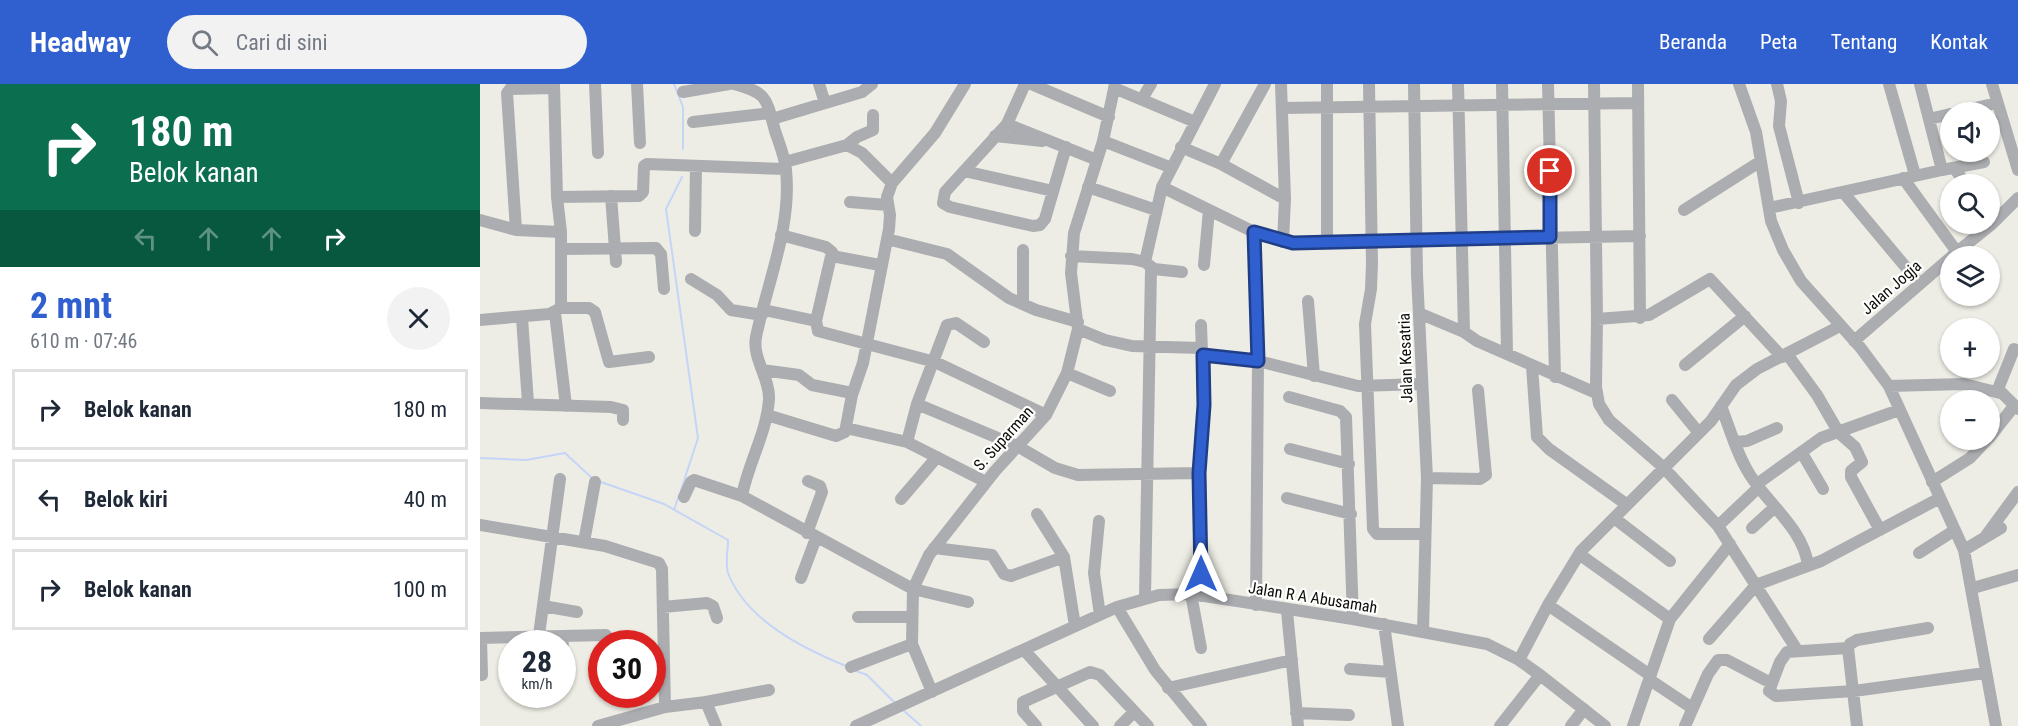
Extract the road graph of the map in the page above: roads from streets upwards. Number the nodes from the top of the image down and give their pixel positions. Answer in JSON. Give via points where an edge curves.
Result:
{"nodes":[{"id":1,"x":595,"y":84,"type":"edge"},
{"id":2,"x":637,"y":84,"type":"edge"},
{"id":3,"x":729,"y":84,"type":"edge"},
{"id":4,"x":734,"y":84,"type":"edge"},
{"id":5,"x":819,"y":84,"type":"edge"},
{"id":6,"x":965,"y":84,"type":"edge"},
{"id":7,"x":1024,"y":84,"type":"edge"},
{"id":8,"x":1031,"y":84,"type":"edge"},
{"id":9,"x":1151,"y":84,"type":"edge"},
{"id":10,"x":1215,"y":84,"type":"edge"},
{"id":11,"x":1265,"y":84,"type":"edge"},
{"id":12,"x":1281,"y":84,"type":"edge"},
{"id":13,"x":1327,"y":84,"type":"edge"},
{"id":14,"x":1369,"y":84,"type":"edge"},
{"id":15,"x":1414,"y":84,"type":"edge"},
{"id":16,"x":1458,"y":84,"type":"edge"},
{"id":17,"x":1502,"y":84,"type":"edge"},
{"id":18,"x":1548,"y":84,"type":"edge"},
{"id":19,"x":1594,"y":84,"type":"edge"},
{"id":20,"x":1638,"y":84,"type":"edge"},
{"id":21,"x":1739,"y":84,"type":"edge"},
{"id":22,"x":1777,"y":84,"type":"edge"},
{"id":23,"x":1889,"y":84,"type":"edge"},
{"id":24,"x":1920,"y":84,"type":"edge"},
{"id":25,"x":1992,"y":84,"type":"edge"},
{"id":26,"x":554,"y":86,"type":"edge"},
{"id":27,"x":751,"y":86,"type":"edge"},
{"id":28,"x":868,"y":86,"type":"edge"},
{"id":29,"x":1115,"y":86,"type":"edge"},
{"id":30,"x":683,"y":92,"type":"dead end"},
{"id":31,"x":1142,"y":99,"type":"junction"},
{"id":32,"x":1996,"y":102,"type":"edge"},
{"id":33,"x":825,"y":103,"type":"junction"},
{"id":34,"x":1503,"y":103,"type":"junction"},
{"id":35,"x":1594,"y":103,"type":"junction"},
{"id":36,"x":1638,"y":103,"type":"junction"},
{"id":37,"x":1415,"y":104,"type":"junction"},
{"id":38,"x":1458,"y":104,"type":"junction"},
{"id":39,"x":1549,"y":104,"type":"junction"},
{"id":40,"x":1369,"y":105,"type":"junction"},
{"id":41,"x":1326,"y":106,"type":"junction"},
{"id":42,"x":1282,"y":108,"type":"junction"},
{"id":43,"x":2000,"y":111,"type":"edge"},
{"id":44,"x":873,"y":115,"type":"dead end"},
{"id":45,"x":771,"y":116,"type":"junction"},
{"id":46,"x":1940,"y":116,"type":"edge"},
{"id":47,"x":1108,"y":117,"type":"junction"},
{"id":48,"x":1929,"y":119,"type":"junction"},
{"id":49,"x":693,"y":122,"type":"dead end"},
{"id":50,"x":1195,"y":122,"type":"junction"},
{"id":51,"x":1007,"y":124,"type":"junction"},
{"id":52,"x":995,"y":136,"type":"junction"},
{"id":53,"x":1052,"y":141,"type":"junction"},
{"id":54,"x":1103,"y":141,"type":"junction"},
{"id":55,"x":640,"y":143,"type":"dead end"},
{"id":56,"x":847,"y":145,"type":"junction"},
{"id":57,"x":1066,"y":147,"type":"junction"},
{"id":58,"x":1181,"y":147,"type":"junction"},
{"id":59,"x":2015,"y":148,"type":"edge"},
{"id":60,"x":598,"y":153,"type":"dead end"},
{"id":61,"x":1097,"y":160,"type":"junction"},
{"id":62,"x":1761,"y":161,"type":"junction"},
{"id":63,"x":1984,"y":162,"type":"dead end"},
{"id":64,"x":1221,"y":164,"type":"junction"},
{"id":65,"x":786,"y":165,"type":"junction"},
{"id":66,"x":1167,"y":166,"type":"dead end"},
{"id":67,"x":696,"y":167,"type":"junction"},
{"id":68,"x":1948,"y":169,"type":"junction"},
{"id":69,"x":2018,"y":170,"type":"edge"},
{"id":70,"x":964,"y":171,"type":"junction"},
{"id":71,"x":1954,"y":174,"type":"edge"},
{"id":72,"x":1909,"y":177,"type":"junction"},
{"id":73,"x":892,"y":183,"type":"junction"},
{"id":74,"x":1088,"y":187,"type":"junction"},
{"id":75,"x":1162,"y":187,"type":"junction"},
{"id":76,"x":1053,"y":191,"type":"junction"},
{"id":77,"x":1843,"y":192,"type":"junction"},
{"id":78,"x":611,"y":196,"type":"junction"},
{"id":79,"x":557,"y":197,"type":"junction"},
{"id":80,"x":2018,"y":198,"type":"edge"},
{"id":81,"x":1285,"y":199,"type":"junction"},
{"id":82,"x":850,"y":202,"type":"dead end"},
{"id":83,"x":1799,"y":203,"type":"junction"},
{"id":84,"x":887,"y":206,"type":"junction"},
{"id":85,"x":1769,"y":208,"type":"junction"},
{"id":86,"x":1156,"y":210,"type":"junction"},
{"id":87,"x":1209,"y":210,"type":"junction"},
{"id":88,"x":1684,"y":210,"type":"dead end"},
{"id":89,"x":2000,"y":214,"type":"edge"},
{"id":90,"x":480,"y":220,"type":"edge"},
{"id":91,"x":516,"y":230,"type":"junction"},
{"id":92,"x":695,"y":231,"type":"dead end"},
{"id":93,"x":561,"y":232,"type":"junction"},
{"id":94,"x":1254,"y":232,"type":"junction"},
{"id":95,"x":1977,"y":234,"type":"edge"},
{"id":96,"x":781,"y":235,"type":"junction"},
{"id":97,"x":1596,"y":236,"type":"junction"},
{"id":98,"x":1640,"y":236,"type":"junction"},
{"id":99,"x":1504,"y":237,"type":"junction"},
{"id":100,"x":1550,"y":237,"type":"junction"},
{"id":101,"x":1462,"y":238,"type":"junction"},
{"id":102,"x":887,"y":239,"type":"junction"},
{"id":103,"x":1417,"y":239,"type":"junction"},
{"id":104,"x":1371,"y":240,"type":"junction"},
{"id":105,"x":1283,"y":242,"type":"junction"},
{"id":106,"x":1327,"y":242,"type":"junction"},
{"id":107,"x":1948,"y":246,"type":"edge"},
{"id":108,"x":1963,"y":246,"type":"edge"},
{"id":109,"x":615,"y":248,"type":"junction"},
{"id":110,"x":562,"y":249,"type":"junction"},
{"id":111,"x":1023,"y":250,"type":"dead end"},
{"id":112,"x":832,"y":256,"type":"junction"},
{"id":113,"x":1071,"y":256,"type":"junction"},
{"id":114,"x":616,"y":262,"type":"dead end"},
{"id":115,"x":880,"y":265,"type":"junction"},
{"id":116,"x":1148,"y":265,"type":"junction"},
{"id":117,"x":1204,"y":265,"type":"dead end"},
{"id":118,"x":1940,"y":266,"type":"edge"},
{"id":119,"x":1182,"y":272,"type":"dead end"},
{"id":120,"x":691,"y":279,"type":"dead end"},
{"id":121,"x":1919,"y":284,"type":"junction"},
{"id":122,"x":664,"y":289,"type":"dead end"},
{"id":123,"x":1308,"y":301,"type":"dead end"},
{"id":124,"x":1023,"y":304,"type":"junction"},
{"id":125,"x":558,"y":310,"type":"junction"},
{"id":126,"x":763,"y":313,"type":"junction"},
{"id":127,"x":1421,"y":314,"type":"junction"},
{"id":128,"x":1745,"y":316,"type":"junction"},
{"id":129,"x":522,"y":318,"type":"junction"},
{"id":130,"x":1640,"y":318,"type":"junction"},
{"id":131,"x":1597,"y":319,"type":"junction"},
{"id":132,"x":480,"y":320,"type":"edge"},
{"id":133,"x":816,"y":321,"type":"junction"},
{"id":134,"x":1201,"y":325,"type":"dead end"},
{"id":135,"x":1078,"y":326,"type":"junction"},
{"id":136,"x":1840,"y":326,"type":"junction"},
{"id":137,"x":1464,"y":332,"type":"junction"},
{"id":138,"x":1854,"y":341,"type":"junction"},
{"id":139,"x":866,"y":342,"type":"junction"},
{"id":140,"x":984,"y":342,"type":"dead end"},
{"id":141,"x":1148,"y":347,"type":"junction"},
{"id":142,"x":2014,"y":349,"type":"dead end"},
{"id":143,"x":1202,"y":351,"type":"junction"},
{"id":144,"x":1508,"y":353,"type":"junction"},
{"id":145,"x":1784,"y":356,"type":"junction"},
{"id":146,"x":649,"y":357,"type":"dead end"},
{"id":147,"x":1258,"y":361,"type":"junction"},
{"id":148,"x":935,"y":362,"type":"junction"},
{"id":149,"x":1685,"y":365,"type":"dead end"},
{"id":150,"x":1532,"y":366,"type":"junction"},
{"id":151,"x":762,"y":370,"type":"junction"},
{"id":152,"x":1067,"y":373,"type":"junction"},
{"id":153,"x":1314,"y":376,"type":"junction"},
{"id":154,"x":1555,"y":377,"type":"junction"},
{"id":155,"x":1422,"y":384,"type":"junction"},
{"id":156,"x":1368,"y":386,"type":"junction"},
{"id":157,"x":1889,"y":386,"type":"junction"},
{"id":158,"x":1478,"y":390,"type":"dead end"},
{"id":159,"x":1988,"y":390,"type":"edge"},
{"id":160,"x":2000,"y":390,"type":"edge"},
{"id":161,"x":1110,"y":391,"type":"dead end"},
{"id":162,"x":852,"y":393,"type":"junction"},
{"id":163,"x":1596,"y":393,"type":"junction"},
{"id":164,"x":2000,"y":393,"type":"edge"},
{"id":165,"x":1289,"y":397,"type":"dead end"},
{"id":166,"x":1672,"y":400,"type":"dead end"},
{"id":167,"x":480,"y":403,"type":"edge"},
{"id":168,"x":528,"y":403,"type":"junction"},
{"id":169,"x":917,"y":404,"type":"junction"},
{"id":170,"x":566,"y":406,"type":"junction"},
{"id":171,"x":1721,"y":406,"type":"junction"},
{"id":172,"x":2016,"y":408,"type":"edge"},
{"id":173,"x":1899,"y":410,"type":"junction"},
{"id":174,"x":767,"y":415,"type":"junction"},
{"id":175,"x":1046,"y":415,"type":"junction"},
{"id":176,"x":623,"y":420,"type":"dead end"},
{"id":177,"x":2000,"y":424,"type":"edge"},
{"id":178,"x":846,"y":428,"type":"junction"},
{"id":179,"x":1777,"y":428,"type":"dead end"},
{"id":180,"x":1699,"y":433,"type":"junction"},
{"id":181,"x":1839,"y":433,"type":"junction"},
{"id":182,"x":907,"y":442,"type":"junction"},
{"id":183,"x":1735,"y":442,"type":"junction"},
{"id":184,"x":1017,"y":446,"type":"junction"},
{"id":185,"x":1290,"y":449,"type":"dead end"},
{"id":186,"x":1975,"y":450,"type":"edge"},
{"id":187,"x":1802,"y":453,"type":"junction"},
{"id":188,"x":938,"y":457,"type":"junction"},
{"id":189,"x":1349,"y":464,"type":"junction"},
{"id":190,"x":1664,"y":466,"type":"junction"},
{"id":191,"x":1148,"y":472,"type":"junction"},
{"id":192,"x":1199,"y":473,"type":"junction"},
{"id":193,"x":1427,"y":478,"type":"junction"},
{"id":194,"x":560,"y":479,"type":"dead end"},
{"id":195,"x":808,"y":481,"type":"dead end"},
{"id":196,"x":595,"y":482,"type":"dead end"},
{"id":197,"x":986,"y":482,"type":"junction"},
{"id":198,"x":1932,"y":482,"type":"junction"},
{"id":199,"x":1758,"y":486,"type":"junction"},
{"id":200,"x":1823,"y":489,"type":"dead end"},
{"id":201,"x":2018,"y":492,"type":"edge"},
{"id":202,"x":741,"y":496,"type":"junction"},
{"id":203,"x":684,"y":497,"type":"dead end"},
{"id":204,"x":1287,"y":498,"type":"dead end"},
{"id":205,"x":1940,"y":498,"type":"junction"},
{"id":206,"x":901,"y":499,"type":"dead end"},
{"id":207,"x":1626,"y":504,"type":"junction"},
{"id":208,"x":1775,"y":507,"type":"junction"},
{"id":209,"x":1037,"y":514,"type":"dead end"},
{"id":210,"x":1351,"y":514,"type":"junction"},
{"id":211,"x":1614,"y":518,"type":"junction"},
{"id":212,"x":1099,"y":521,"type":"dead end"},
{"id":213,"x":480,"y":525,"type":"edge"},
{"id":214,"x":1718,"y":526,"type":"junction"},
{"id":215,"x":1752,"y":528,"type":"dead end"},
{"id":216,"x":2001,"y":528,"type":"dead end"},
{"id":217,"x":1880,"y":530,"type":"junction"},
{"id":218,"x":1955,"y":530,"type":"junction"},
{"id":219,"x":1425,"y":534,"type":"junction"},
{"id":220,"x":553,"y":535,"type":"junction"},
{"id":221,"x":811,"y":536,"type":"junction"},
{"id":222,"x":1985,"y":537,"type":"junction"},
{"id":223,"x":584,"y":542,"type":"junction"},
{"id":224,"x":1730,"y":544,"type":"junction"},
{"id":225,"x":934,"y":548,"type":"junction"},
{"id":226,"x":1964,"y":550,"type":"junction"},
{"id":227,"x":1919,"y":553,"type":"dead end"},
{"id":228,"x":1578,"y":554,"type":"junction"},
{"id":229,"x":1064,"y":557,"type":"junction"},
{"id":230,"x":1670,"y":561,"type":"dead end"},
{"id":231,"x":1808,"y":565,"type":"junction"},
{"id":232,"x":801,"y":578,"type":"dead end"},
{"id":233,"x":2017,"y":578,"type":"edge"},
{"id":234,"x":1756,"y":585,"type":"junction"},
{"id":235,"x":913,"y":588,"type":"junction"},
{"id":236,"x":1973,"y":588,"type":"junction"},
{"id":237,"x":1196,"y":595,"type":"junction"},
{"id":238,"x":1145,"y":597,"type":"junction"},
{"id":239,"x":968,"y":602,"type":"dead end"},
{"id":240,"x":1256,"y":605,"type":"junction"},
{"id":241,"x":1548,"y":605,"type":"junction"},
{"id":242,"x":543,"y":606,"type":"junction"},
{"id":243,"x":663,"y":607,"type":"junction"},
{"id":244,"x":1117,"y":607,"type":"junction"},
{"id":245,"x":1287,"y":611,"type":"junction"},
{"id":246,"x":577,"y":612,"type":"dead end"},
{"id":247,"x":1100,"y":615,"type":"junction"},
{"id":248,"x":858,"y":617,"type":"dead end"},
{"id":249,"x":910,"y":617,"type":"junction"},
{"id":250,"x":717,"y":618,"type":"dead end"},
{"id":251,"x":1353,"y":619,"type":"junction"},
{"id":252,"x":1670,"y":619,"type":"junction"},
{"id":253,"x":1384,"y":624,"type":"junction"},
{"id":254,"x":1076,"y":626,"type":"junction"},
{"id":255,"x":1928,"y":628,"type":"dead end"},
{"id":256,"x":540,"y":630,"type":"edge"},
{"id":257,"x":663,"y":630,"type":"edge"},
{"id":258,"x":1423,"y":632,"type":"junction"},
{"id":259,"x":480,"y":638,"type":"edge"},
{"id":260,"x":498,"y":638,"type":"edge"},
{"id":261,"x":1709,"y":639,"type":"dead end"},
{"id":262,"x":912,"y":644,"type":"junction"},
{"id":263,"x":1201,"y":648,"type":"dead end"},
{"id":264,"x":1848,"y":648,"type":"junction"},
{"id":265,"x":1024,"y":650,"type":"junction"},
{"id":266,"x":1797,"y":650,"type":"junction"},
{"id":267,"x":1292,"y":660,"type":"junction"},
{"id":268,"x":1519,"y":660,"type":"junction"},
{"id":269,"x":851,"y":667,"type":"dead end"},
{"id":270,"x":1350,"y":669,"type":"dead end"},
{"id":271,"x":1390,"y":672,"type":"junction"},
{"id":272,"x":1985,"y":673,"type":"junction"},
{"id":273,"x":482,"y":675,"type":"dead end"},
{"id":274,"x":1540,"y":675,"type":"junction"},
{"id":275,"x":1650,"y":678,"type":"junction"},
{"id":276,"x":1771,"y":682,"type":"junction"},
{"id":277,"x":1056,"y":687,"type":"junction"},
{"id":278,"x":1168,"y":688,"type":"junction"},
{"id":279,"x":769,"y":690,"type":"dead end"},
{"id":280,"x":1854,"y":691,"type":"junction"},
{"id":281,"x":932,"y":692,"type":"junction"},
{"id":282,"x":706,"y":702,"type":"junction"},
{"id":283,"x":666,"y":707,"type":"edge"},
{"id":284,"x":661,"y":708,"type":"edge"},
{"id":285,"x":1692,"y":708,"type":"junction"},
{"id":286,"x":1584,"y":709,"type":"junction"},
{"id":287,"x":1134,"y":712,"type":"junction"},
{"id":288,"x":1349,"y":715,"type":"dead end"},
{"id":289,"x":1297,"y":720,"type":"edge"},
{"id":290,"x":866,"y":724,"type":"edge"},
{"id":291,"x":598,"y":726,"type":"edge"},
{"id":292,"x":716,"y":726,"type":"edge"},
{"id":293,"x":1036,"y":726,"type":"edge"},
{"id":294,"x":1093,"y":726,"type":"edge"},
{"id":295,"x":1120,"y":726,"type":"edge"},
{"id":296,"x":1148,"y":726,"type":"edge"},
{"id":297,"x":1201,"y":726,"type":"edge"},
{"id":298,"x":1398,"y":726,"type":"edge"},
{"id":299,"x":1500,"y":726,"type":"edge"},
{"id":300,"x":1571,"y":726,"type":"edge"},
{"id":301,"x":1605,"y":726,"type":"edge"},
{"id":302,"x":1634,"y":726,"type":"edge"},
{"id":303,"x":1685,"y":726,"type":"edge"},
{"id":304,"x":1857,"y":726,"type":"edge"},
{"id":305,"x":1996,"y":726,"type":"edge"}],
"edges":[{"from":1,"to":60,"type":"street"},
{"from":2,"to":55,"type":"street"},
{"from":3,"to":30,"type":"street"},
{"from":4,"to":27,"type":"street"},
{"from":5,"to":33,"type":"street"},
{"from":6,"to":73,"type":"street","via":[[935,133]]},
{"from":7,"to":51,"type":"street"},
{"from":8,"to":47,"type":"street"},
{"from":9,"to":31,"type":"street"},
{"from":10,"to":50,"type":"street"},
{"from":11,"to":64,"type":"street"},
{"from":12,"to":42,"type":"street"},
{"from":13,"to":41,"type":"street"},
{"from":14,"to":40,"type":"street"},
{"from":15,"to":37,"type":"street","name":"Jalan Kesatria"},
{"from":16,"to":38,"type":"street"},
{"from":17,"to":34,"type":"street"},
{"from":18,"to":39,"type":"street"},
{"from":19,"to":35,"type":"street"},
{"from":20,"to":36,"type":"street"},
{"from":21,"to":62,"type":"street","via":[[1753,122]]},
{"from":22,"to":83,"type":"street","via":[[1781,101],[1779,126]]},
{"from":23,"to":72,"type":"street"},
{"from":24,"to":48,"type":"street"},
{"from":25,"to":32,"type":"street"},
{"from":26,"to":79,"type":"street"},
{"from":26,"to":91,"type":"street","via":[[510,89],[507,93]]},
{"from":27,"to":45,"type":"street","via":[[763,96]]},
{"from":28,"to":33,"type":"street"},
{"from":29,"to":31,"type":"street"},
{"from":29,"to":47,"type":"street","name":"S. Suparman"},
{"from":31,"to":50,"type":"street"},
{"from":33,"to":45,"type":"street"},
{"from":34,"to":38,"type":"street"},
{"from":34,"to":39,"type":"street"},
{"from":34,"to":99,"type":"street"},
{"from":35,"to":36,"type":"street"},
{"from":35,"to":39,"type":"street"},
{"from":35,"to":97,"type":"street"},
{"from":36,"to":98,"type":"street"},
{"from":37,"to":38,"type":"street"},
{"from":37,"to":40,"type":"street"},
{"from":37,"to":103,"type":"street","name":"Jalan Kesatria"},
{"from":38,"to":101,"type":"street"},
{"from":39,"to":100,"type":"street"},
{"from":40,"to":41,"type":"street"},
{"from":40,"to":104,"type":"street"},
{"from":41,"to":42,"type":"street"},
{"from":41,"to":106,"type":"street"},
{"from":42,"to":81,"type":"street"},
{"from":43,"to":59,"type":"street"},
{"from":44,"to":56,"type":"street","via":[[873,130],[856,136]]},
{"from":45,"to":49,"type":"street"},
{"from":45,"to":65,"type":"street"},
{"from":46,"to":48,"type":"street"},
{"from":47,"to":54,"type":"street","name":"S. Suparman"},
{"from":48,"to":68,"type":"street"},
{"from":50,"to":58,"type":"street"},
{"from":51,"to":52,"type":"street"},
{"from":51,"to":53,"type":"street"},
{"from":52,"to":53,"type":"street"},
{"from":52,"to":70,"type":"street"},
{"from":53,"to":57,"type":"street"},
{"from":54,"to":61,"type":"street","name":"S. Suparman"},
{"from":54,"to":66,"type":"street"},
{"from":56,"to":65,"type":"street"},
{"from":56,"to":73,"type":"street","via":[[862,153]]},
{"from":57,"to":61,"type":"street"},
{"from":57,"to":76,"type":"street"},
{"from":58,"to":64,"type":"street"},
{"from":58,"to":75,"type":"street"},
{"from":59,"to":69,"type":"street"},
{"from":61,"to":74,"type":"street","name":"S. Suparman"},
{"from":62,"to":85,"type":"street"},
{"from":62,"to":88,"type":"street"},
{"from":63,"to":68,"type":"street"},
{"from":64,"to":81,"type":"street"},
{"from":65,"to":67,"type":"street"},
{"from":65,"to":96,"type":"street"},
{"from":67,"to":78,"type":"street","via":[[647,164],[642,194]]},
{"from":67,"to":92,"type":"street"},
{"from":68,"to":71,"type":"street"},
{"from":68,"to":72,"type":"street"},
{"from":70,"to":76,"type":"street"},
{"from":70,"to":76,"type":"street","via":[[943,195],[947,206],[1037,226],[1045,219]]},
{"from":72,"to":77,"type":"street"},
{"from":72,"to":107,"type":"street"},
{"from":73,"to":84,"type":"street"},
{"from":74,"to":86,"type":"street"},
{"from":74,"to":113,"type":"street","name":"S. Suparman"},
{"from":75,"to":86,"type":"street"},
{"from":75,"to":87,"type":"street"},
{"from":77,"to":83,"type":"street"},
{"from":77,"to":121,"type":"street"},
{"from":78,"to":79,"type":"street"},
{"from":78,"to":109,"type":"street"},
{"from":79,"to":93,"type":"street"},
{"from":80,"to":89,"type":"street","name":"Jalan Jogja"},
{"from":81,"to":105,"type":"street"},
{"from":82,"to":84,"type":"street"},
{"from":83,"to":85,"type":"street"},
{"from":84,"to":102,"type":"street"},
{"from":85,"to":136,"type":"street","via":[[1776,236],[1791,265]]},
{"from":86,"to":116,"type":"street"},
{"from":87,"to":94,"type":"street"},
{"from":87,"to":117,"type":"street"},
{"from":90,"to":91,"type":"street"},
{"from":91,"to":93,"type":"street"},
{"from":93,"to":110,"type":"street"},
{"from":94,"to":105,"type":"street"},
{"from":94,"to":147,"type":"street"},
{"from":95,"to":108,"type":"street","name":"Jalan Jogja"},
{"from":96,"to":112,"type":"street","via":[[826,247]]},
{"from":96,"to":126,"type":"street"},
{"from":97,"to":98,"type":"street"},
{"from":97,"to":100,"type":"street"},
{"from":97,"to":131,"type":"street"},
{"from":98,"to":130,"type":"street"},
{"from":99,"to":100,"type":"street"},
{"from":99,"to":101,"type":"street"},
{"from":99,"to":144,"type":"street"},
{"from":100,"to":154,"type":"street"},
{"from":101,"to":103,"type":"street"},
{"from":101,"to":137,"type":"street"},
{"from":102,"to":115,"type":"street"},
{"from":102,"to":124,"type":"street","via":[[947,254]]},
{"from":103,"to":104,"type":"street"},
{"from":103,"to":127,"type":"street","name":"Jalan Kesatria"},
{"from":104,"to":106,"type":"street"},
{"from":104,"to":156,"type":"street","via":[[1371,289],[1365,324]]},
{"from":105,"to":106,"type":"street"},
{"from":109,"to":110,"type":"street"},
{"from":109,"to":114,"type":"street"},
{"from":109,"to":122,"type":"street","via":[[658,250]]},
{"from":110,"to":125,"type":"street"},
{"from":111,"to":124,"type":"street"},
{"from":112,"to":115,"type":"street"},
{"from":112,"to":133,"type":"street"},
{"from":113,"to":116,"type":"street","via":[[1097,256]]},
{"from":113,"to":135,"type":"street","name":"S. Suparman"},
{"from":115,"to":139,"type":"street"},
{"from":116,"to":119,"type":"street"},
{"from":116,"to":141,"type":"street"},
{"from":118,"to":121,"type":"street","name":"Jalan Jogja"},
{"from":120,"to":126,"type":"street","via":[[717,295],[734,312]]},
{"from":121,"to":138,"type":"street","name":"Jalan Jogja"},
{"from":123,"to":153,"type":"street"},
{"from":124,"to":135,"type":"street"},
{"from":125,"to":129,"type":"street"},
{"from":125,"to":146,"type":"street","via":[[589,308],[594,312],[609,362]]},
{"from":125,"to":170,"type":"street"},
{"from":126,"to":133,"type":"street"},
{"from":126,"to":151,"type":"street","via":[[756,348]]},
{"from":127,"to":137,"type":"street"},
{"from":127,"to":155,"type":"street","name":"Jalan Kesatria"},
{"from":128,"to":130,"type":"street","via":[[1710,279]]},
{"from":128,"to":145,"type":"street"},
{"from":128,"to":149,"type":"street"},
{"from":129,"to":132,"type":"street"},
{"from":129,"to":168,"type":"street"},
{"from":130,"to":131,"type":"street"},
{"from":131,"to":163,"type":"street"},
{"from":133,"to":139,"type":"street","via":[[820,332]]},
{"from":134,"to":143,"type":"street"},
{"from":135,"to":141,"type":"street","via":[[1120,344]]},
{"from":135,"to":152,"type":"street","name":"S. Suparman"},
{"from":136,"to":138,"type":"street"},
{"from":136,"to":145,"type":"street"},
{"from":137,"to":144,"type":"street"},
{"from":138,"to":157,"type":"street"},
{"from":139,"to":148,"type":"street"},
{"from":139,"to":162,"type":"street"},
{"from":140,"to":148,"type":"street","via":[[950,322]]},
{"from":141,"to":143,"type":"street"},
{"from":141,"to":191,"type":"street"},
{"from":142,"to":160,"type":"street","via":[[2000,380]]},
{"from":143,"to":147,"type":"street"},
{"from":143,"to":192,"type":"street","via":[[1204,405]]},
{"from":144,"to":150,"type":"street"},
{"from":145,"to":171,"type":"street","via":[[1744,377]]},
{"from":145,"to":181,"type":"street","via":[[1817,394]]},
{"from":147,"to":153,"type":"street"},
{"from":147,"to":240,"type":"street"},
{"from":148,"to":169,"type":"street"},
{"from":148,"to":175,"type":"street"},
{"from":150,"to":154,"type":"street"},
{"from":150,"to":207,"type":"street","via":[[1537,437]]},
{"from":151,"to":162,"type":"street","via":[[799,375],[812,385]]},
{"from":151,"to":174,"type":"street","via":[[769,397]]},
{"from":152,"to":161,"type":"street"},
{"from":152,"to":175,"type":"street","name":"S. Suparman"},
{"from":153,"to":156,"type":"street"},
{"from":154,"to":163,"type":"street"},
{"from":155,"to":156,"type":"street"},
{"from":155,"to":193,"type":"street","name":"Jalan Kesatria"},
{"from":156,"to":219,"type":"street","via":[[1373,531]]},
{"from":157,"to":159,"type":"street","via":[[1964,384]]},
{"from":157,"to":173,"type":"street"},
{"from":158,"to":193,"type":"street","via":[[1486,475],[1480,479]]},
{"from":162,"to":178,"type":"street"},
{"from":163,"to":190,"type":"street","via":[[1609,420]]},
{"from":164,"to":172,"type":"street"},
{"from":165,"to":189,"type":"street","via":[[1345,414]]},
{"from":166,"to":180,"type":"street"},
{"from":167,"to":168,"type":"street"},
{"from":168,"to":170,"type":"street"},
{"from":169,"to":182,"type":"street"},
{"from":169,"to":184,"type":"street"},
{"from":170,"to":176,"type":"street","via":[[623,410]]},
{"from":171,"to":180,"type":"street"},
{"from":171,"to":183,"type":"street"},
{"from":172,"to":177,"type":"street"},
{"from":173,"to":181,"type":"street"},
{"from":173,"to":198,"type":"street"},
{"from":174,"to":178,"type":"street","via":[[836,436]]},
{"from":174,"to":202,"type":"street"},
{"from":175,"to":184,"type":"street","name":"S. Suparman"},
{"from":178,"to":182,"type":"street"},
{"from":179,"to":183,"type":"street"},
{"from":180,"to":190,"type":"street"},
{"from":181,"to":187,"type":"street","via":[[1821,438]]},
{"from":181,"to":217,"type":"street","via":[[1862,462],[1851,471],[1851,477]]},
{"from":182,"to":188,"type":"street"},
{"from":183,"to":199,"type":"street"},
{"from":184,"to":191,"type":"street","via":[[1055,468],[1078,475]]},
{"from":184,"to":197,"type":"street","name":"S. Suparman"},
{"from":185,"to":189,"type":"street"},
{"from":186,"to":198,"type":"street","via":[[1961,465]]},
{"from":187,"to":199,"type":"street"},
{"from":187,"to":200,"type":"street"},
{"from":188,"to":197,"type":"street"},
{"from":188,"to":206,"type":"street"},
{"from":189,"to":210,"type":"street"},
{"from":190,"to":207,"type":"street"},
{"from":190,"to":214,"type":"street"},
{"from":191,"to":192,"type":"street"},
{"from":191,"to":238,"type":"street"},
{"from":192,"to":237,"type":"street"},
{"from":193,"to":219,"type":"street","name":"Jalan Kesatria"},
{"from":194,"to":220,"type":"street"},
{"from":195,"to":221,"type":"street","via":[[820,486],[822,492]]},
{"from":196,"to":223,"type":"street"},
{"from":197,"to":225,"type":"street","name":"S. Suparman"},
{"from":198,"to":205,"type":"street"},
{"from":199,"to":208,"type":"street"},
{"from":199,"to":214,"type":"street"},
{"from":201,"to":222,"type":"street"},
{"from":202,"to":203,"type":"street","via":[[694,480]]},
{"from":202,"to":221,"type":"street"},
{"from":204,"to":210,"type":"street"},
{"from":205,"to":217,"type":"street"},
{"from":205,"to":218,"type":"street"},
{"from":207,"to":211,"type":"street"},
{"from":208,"to":215,"type":"street"},
{"from":208,"to":231,"type":"street","via":[[1801,544]]},
{"from":209,"to":229,"type":"street"},
{"from":210,"to":251,"type":"street"},
{"from":211,"to":228,"type":"street"},
{"from":211,"to":230,"type":"street"},
{"from":212,"to":247,"type":"street","via":[[1094,573]]},
{"from":213,"to":220,"type":"street"},
{"from":214,"to":224,"type":"street"},
{"from":216,"to":222,"type":"street"},
{"from":217,"to":231,"type":"street"},
{"from":218,"to":226,"type":"street"},
{"from":218,"to":227,"type":"street"},
{"from":219,"to":258,"type":"street","name":"Jalan Kesatria"},
{"from":220,"to":223,"type":"street"},
{"from":220,"to":242,"type":"street"},
{"from":221,"to":232,"type":"street"},
{"from":221,"to":235,"type":"street"},
{"from":222,"to":226,"type":"street"},
{"from":223,"to":243,"type":"street","via":[[657,561],[662,569]]},
{"from":224,"to":234,"type":"street"},
{"from":224,"to":252,"type":"street"},
{"from":225,"to":229,"type":"street","via":[[992,555],[1004,574],[1011,576]]},
{"from":225,"to":235,"type":"street","name":"S. Suparman"},
{"from":226,"to":236,"type":"street"},
{"from":228,"to":241,"type":"street"},
{"from":228,"to":252,"type":"street"},
{"from":229,"to":254,"type":"street"},
{"from":231,"to":234,"type":"street"},
{"from":233,"to":236,"type":"street"},
{"from":234,"to":261,"type":"street"},
{"from":234,"to":266,"type":"street"},
{"from":235,"to":239,"type":"street"},
{"from":235,"to":249,"type":"street","name":"S. Suparman"},
{"from":236,"to":272,"type":"street"},
{"from":237,"to":238,"type":"street","name":"Jalan R A Abusamah"},
{"from":237,"to":240,"type":"street","name":"Jalan R A Abusamah"},
{"from":237,"to":263,"type":"street"},
{"from":238,"to":244,"type":"street","name":"Jalan R A Abusamah"},
{"from":240,"to":245,"type":"street","name":"Jalan R A Abusamah"},
{"from":241,"to":268,"type":"street"},
{"from":241,"to":275,"type":"street"},
{"from":242,"to":246,"type":"street"},
{"from":242,"to":256,"type":"street"},
{"from":243,"to":250,"type":"street","via":[[711,604]]},
{"from":243,"to":257,"type":"street"},
{"from":244,"to":247,"type":"street","name":"Jalan R A Abusamah"},
{"from":244,"to":278,"type":"street"},
{"from":245,"to":251,"type":"street","name":"Jalan R A Abusamah"},
{"from":245,"to":267,"type":"street"},
{"from":247,"to":254,"type":"street","name":"Jalan R A Abusamah"},
{"from":248,"to":249,"type":"street"},
{"from":249,"to":262,"type":"street","name":"S. Suparman"},
{"from":251,"to":253,"type":"street","name":"Jalan R A Abusamah"},
{"from":252,"to":275,"type":"street"},
{"from":253,"to":258,"type":"street","name":"Jalan R A Abusamah"},
{"from":253,"to":271,"type":"street"},
{"from":254,"to":265,"type":"street","name":"Jalan R A Abusamah"},
{"from":255,"to":264,"type":"street","via":[[1857,640]]},
{"from":258,"to":268,"type":"street","name":"Jalan R A Abusamah","via":[[1487,644]]},
{"from":259,"to":260,"type":"street"},
{"from":259,"to":273,"type":"street"},
{"from":262,"to":269,"type":"street"},
{"from":262,"to":281,"type":"street","name":"S. Suparman"},
{"from":264,"to":266,"type":"street"},
{"from":264,"to":280,"type":"street"},
{"from":265,"to":277,"type":"street"},
{"from":265,"to":281,"type":"street","name":"Jalan R A Abusamah"},
{"from":266,"to":276,"type":"street","via":[[1785,655]]},
{"from":267,"to":278,"type":"street"},
{"from":267,"to":289,"type":"street"},
{"from":268,"to":274,"type":"street","name":"Jalan R A Abusamah"},
{"from":270,"to":271,"type":"street"},
{"from":271,"to":298,"type":"street"},
{"from":272,"to":280,"type":"street"},
{"from":272,"to":305,"type":"street"},
{"from":274,"to":286,"type":"street","name":"Jalan R A Abusamah"},
{"from":274,"to":299,"type":"street"},
{"from":275,"to":285,"type":"street"},
{"from":275,"to":302,"type":"street"},
{"from":276,"to":280,"type":"street","via":[[1769,691],[1776,696]]},
{"from":276,"to":285,"type":"street","via":[[1721,659],[1711,669]]},
{"from":277,"to":287,"type":"street","via":[[1094,672]]},
{"from":277,"to":293,"type":"street","via":[[1021,704]]},
{"from":277,"to":294,"type":"street"},
{"from":278,"to":297,"type":"street"},
{"from":279,"to":282,"type":"street"},
{"from":280,"to":304,"type":"street"},
{"from":281,"to":290,"type":"street","name":"Jalan R A Abusamah"},
{"from":282,"to":283,"type":"street"},
{"from":282,"to":292,"type":"street"},
{"from":284,"to":291,"type":"street"},
{"from":285,"to":303,"type":"street"},
{"from":286,"to":300,"type":"street"},
{"from":286,"to":301,"type":"street","name":"Jalan R A Abusamah"},
{"from":287,"to":295,"type":"street"},
{"from":287,"to":296,"type":"street"},
{"from":288,"to":289,"type":"street"}]}
